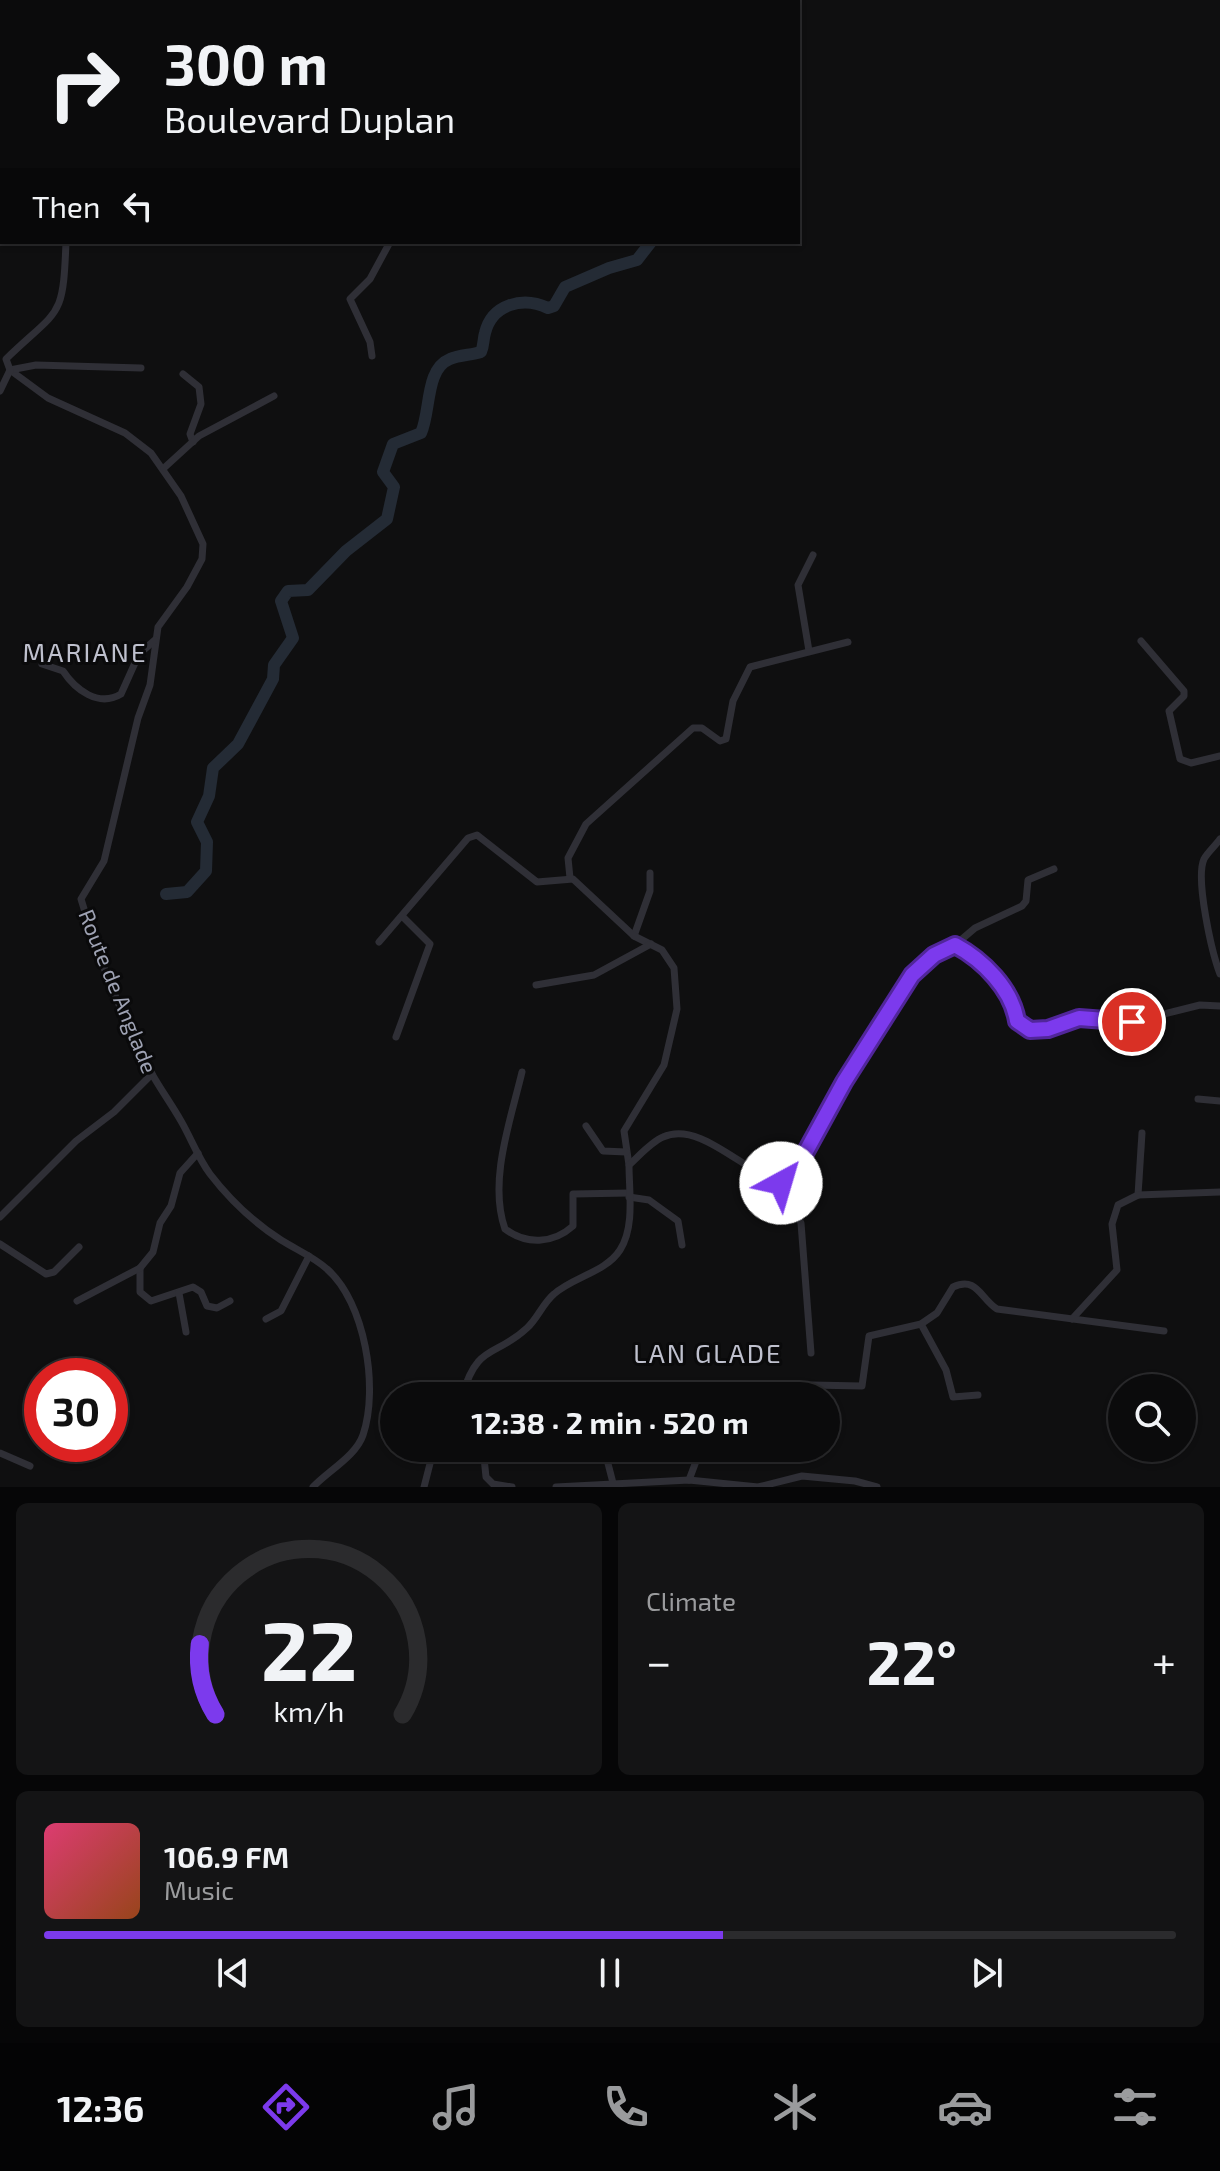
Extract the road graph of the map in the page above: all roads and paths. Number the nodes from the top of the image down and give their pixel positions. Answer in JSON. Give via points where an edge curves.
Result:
{"nodes":[{"id":1,"x":66,"y":244,"type":"edge"},
{"id":2,"x":389,"y":244,"type":"edge"},
{"id":3,"x":372,"y":356,"type":"dead end"},
{"id":4,"x":3,"y":358,"type":"edge"},
{"id":5,"x":141,"y":368,"type":"dead end"},
{"id":6,"x":10,"y":370,"type":"junction"},
{"id":7,"x":183,"y":374,"type":"dead end"},
{"id":8,"x":0,"y":391,"type":"edge"},
{"id":9,"x":274,"y":396,"type":"dead end"},
{"id":10,"x":193,"y":442,"type":"junction"},
{"id":11,"x":164,"y":468,"type":"junction"},
{"id":12,"x":813,"y":555,"type":"dead end"},
{"id":13,"x":155,"y":640,"type":"junction"},
{"id":14,"x":1141,"y":641,"type":"dead end"},
{"id":15,"x":848,"y":642,"type":"dead end"},
{"id":16,"x":809,"y":651,"type":"junction"},
{"id":17,"x":42,"y":664,"type":"dead end"},
{"id":18,"x":1220,"y":756,"type":"edge"},
{"id":19,"x":1220,"y":839,"type":"edge"},
{"id":20,"x":1054,"y":869,"type":"dead end"},
{"id":21,"x":650,"y":873,"type":"dead end"},
{"id":22,"x":570,"y":878,"type":"junction"},
{"id":23,"x":402,"y":916,"type":"junction"},
{"id":24,"x":634,"y":936,"type":"junction"},
{"id":25,"x":379,"y":942,"type":"dead end"},
{"id":26,"x":651,"y":944,"type":"junction"},
{"id":27,"x":955,"y":945,"type":"junction"},
{"id":28,"x":1220,"y":974,"type":"edge"},
{"id":29,"x":536,"y":985,"type":"dead end"},
{"id":30,"x":1220,"y":1006,"type":"edge"},
{"id":31,"x":396,"y":1037,"type":"dead end"},
{"id":32,"x":522,"y":1072,"type":"dead end"},
{"id":33,"x":152,"y":1074,"type":"junction"},
{"id":34,"x":1198,"y":1099,"type":"dead end"},
{"id":35,"x":1220,"y":1101,"type":"edge"},
{"id":36,"x":586,"y":1126,"type":"dead end"},
{"id":37,"x":1142,"y":1133,"type":"dead end"},
{"id":38,"x":626,"y":1152,"type":"junction"},
{"id":39,"x":198,"y":1153,"type":"junction"},
{"id":40,"x":629,"y":1165,"type":"junction"},
{"id":41,"x":781,"y":1183,"type":"junction"},
{"id":42,"x":1220,"y":1192,"type":"edge"},
{"id":43,"x":629,"y":1195,"type":"junction"},
{"id":44,"x":1138,"y":1195,"type":"junction"},
{"id":45,"x":0,"y":1217,"type":"edge"},
{"id":46,"x":0,"y":1244,"type":"edge"},
{"id":47,"x":682,"y":1245,"type":"dead end"},
{"id":48,"x":79,"y":1247,"type":"dead end"},
{"id":49,"x":309,"y":1256,"type":"junction"},
{"id":50,"x":140,"y":1268,"type":"junction"},
{"id":51,"x":179,"y":1293,"type":"junction"},
{"id":52,"x":77,"y":1301,"type":"dead end"},
{"id":53,"x":230,"y":1301,"type":"dead end"},
{"id":54,"x":266,"y":1319,"type":"dead end"},
{"id":55,"x":1072,"y":1319,"type":"junction"},
{"id":56,"x":921,"y":1324,"type":"junction"},
{"id":57,"x":1164,"y":1331,"type":"dead end"},
{"id":58,"x":186,"y":1332,"type":"dead end"},
{"id":59,"x":811,"y":1353,"type":"dead end"},
{"id":60,"x":465,"y":1382,"type":"edge"},
{"id":61,"x":840,"y":1386,"type":"edge"},
{"id":62,"x":978,"y":1395,"type":"dead end"},
{"id":63,"x":0,"y":1453,"type":"edge"},
{"id":64,"x":430,"y":1462,"type":"edge"},
{"id":65,"x":484,"y":1462,"type":"edge"},
{"id":66,"x":608,"y":1462,"type":"edge"},
{"id":67,"x":696,"y":1462,"type":"edge"},
{"id":68,"x":30,"y":1466,"type":"dead end"},
{"id":69,"x":689,"y":1480,"type":"junction"},
{"id":70,"x":613,"y":1483,"type":"junction"},
{"id":71,"x":313,"y":1487,"type":"edge"},
{"id":72,"x":424,"y":1487,"type":"edge"},
{"id":73,"x":512,"y":1487,"type":"edge"},
{"id":74,"x":556,"y":1487,"type":"edge"},
{"id":75,"x":877,"y":1487,"type":"edge"}],
"edges":[{"from":1,"to":4,"type":"street","via":[[64,296],[58,309]]},
{"from":2,"to":3,"type":"street","via":[[370,279],[350,299]]},
{"from":4,"to":6,"type":"street"},
{"from":5,"to":6,"type":"street","via":[[36,365]]},
{"from":6,"to":8,"type":"street"},
{"from":6,"to":11,"type":"street","name":"Route de Anglade","via":[[66,408],[125,433]]},
{"from":7,"to":10,"type":"street","via":[[199,387]]},
{"from":9,"to":10,"type":"street"},
{"from":10,"to":11,"type":"street"},
{"from":11,"to":13,"type":"street","name":"Route de Anglade","via":[[203,544],[202,559],[164,616]]},
{"from":12,"to":16,"type":"street","via":[[798,585]]},
{"from":13,"to":17,"type":"street","via":[[139,654],[115,698],[86,694],[63,671]]},
{"from":13,"to":33,"type":"street","name":"Route de Anglade","via":[[150,685],[104,861],[81,899],[91,935]]},
{"from":14,"to":18,"type":"street","via":[[1184,691],[1169,711],[1180,759],[1191,763]]},
{"from":15,"to":16,"type":"street"},
{"from":16,"to":22,"type":"street","via":[[750,667],[733,701],[726,739],[693,728],[594,814],[571,850]]},
{"from":19,"to":28,"type":"street","via":[[1204,859],[1203,880],[1209,938]]},
{"from":20,"to":27,"type":"street","via":[[1028,880],[1022,906],[975,928]]},
{"from":21,"to":24,"type":"street","via":[[650,891]]},
{"from":22,"to":23,"type":"street","via":[[537,882],[482,836],[473,835]]},
{"from":22,"to":24,"type":"street"},
{"from":23,"to":25,"type":"street"},
{"from":23,"to":31,"type":"street","via":[[430,944]]},
{"from":24,"to":26,"type":"street"},
{"from":26,"to":29,"type":"street","via":[[602,972]]},
{"from":26,"to":38,"type":"street","via":[[674,968],[677,1009],[664,1065],[624,1131]]},
{"from":27,"to":30,"type":"street","via":[[985,966],[1014,1003],[1017,1021],[1030,1030],[1079,1018],[1132,1022],[1200,1005]]},
{"from":27,"to":41,"type":"street","via":[[912,975],[792,1177]]},
{"from":32,"to":43,"type":"street","via":[[502,1165],[505,1229],[516,1237],[546,1240],[573,1226],[573,1194]]},
{"from":33,"to":39,"type":"street","name":"Route de Anglade"},
{"from":33,"to":45,"type":"street"},
{"from":34,"to":35,"type":"street"},
{"from":36,"to":38,"type":"street","via":[[603,1151]]},
{"from":37,"to":44,"type":"street"},
{"from":38,"to":40,"type":"street"},
{"from":39,"to":49,"type":"street","name":"Route de Anglade","via":[[229,1200]]},
{"from":39,"to":50,"type":"street","via":[[180,1173],[160,1223],[159,1241]]},
{"from":40,"to":41,"type":"street","via":[[662,1137],[679,1133],[705,1138],[750,1171]]},
{"from":40,"to":43,"type":"street"},
{"from":41,"to":59,"type":"street","via":[[801,1223]]},
{"from":42,"to":44,"type":"street"},
{"from":43,"to":47,"type":"street","via":[[649,1200],[678,1221]]},
{"from":43,"to":60,"type":"street","via":[[629,1222],[620,1251],[552,1294],[527,1329],[477,1362]]},
{"from":44,"to":55,"type":"street","via":[[1118,1205],[1112,1224],[1117,1270]]},
{"from":46,"to":48,"type":"street","via":[[46,1274]]},
{"from":49,"to":54,"type":"street","via":[[281,1311]]},
{"from":49,"to":71,"type":"street","name":"Route de Anglade","via":[[346,1288],[355,1309],[364,1337],[368,1406],[363,1436]]},
{"from":50,"to":51,"type":"street","via":[[145,1299]]},
{"from":50,"to":52,"type":"street"},
{"from":51,"to":53,"type":"street","via":[[193,1287],[207,1306],[217,1308]]},
{"from":51,"to":58,"type":"street"},
{"from":55,"to":56,"type":"street","via":[[997,1309],[979,1288],[965,1283],[953,1287],[941,1309]]},
{"from":55,"to":57,"type":"street"},
{"from":56,"to":61,"type":"street","via":[[869,1336],[862,1386]]},
{"from":56,"to":62,"type":"street","via":[[946,1370],[953,1397]]},
{"from":63,"to":68,"type":"street"},
{"from":64,"to":72,"type":"street"},
{"from":65,"to":73,"type":"street","via":[[493,1484]]},
{"from":66,"to":70,"type":"street"},
{"from":67,"to":69,"type":"street"},
{"from":69,"to":70,"type":"street"},
{"from":69,"to":75,"type":"street","via":[[758,1487],[802,1476]]},
{"from":70,"to":74,"type":"street"}]}
